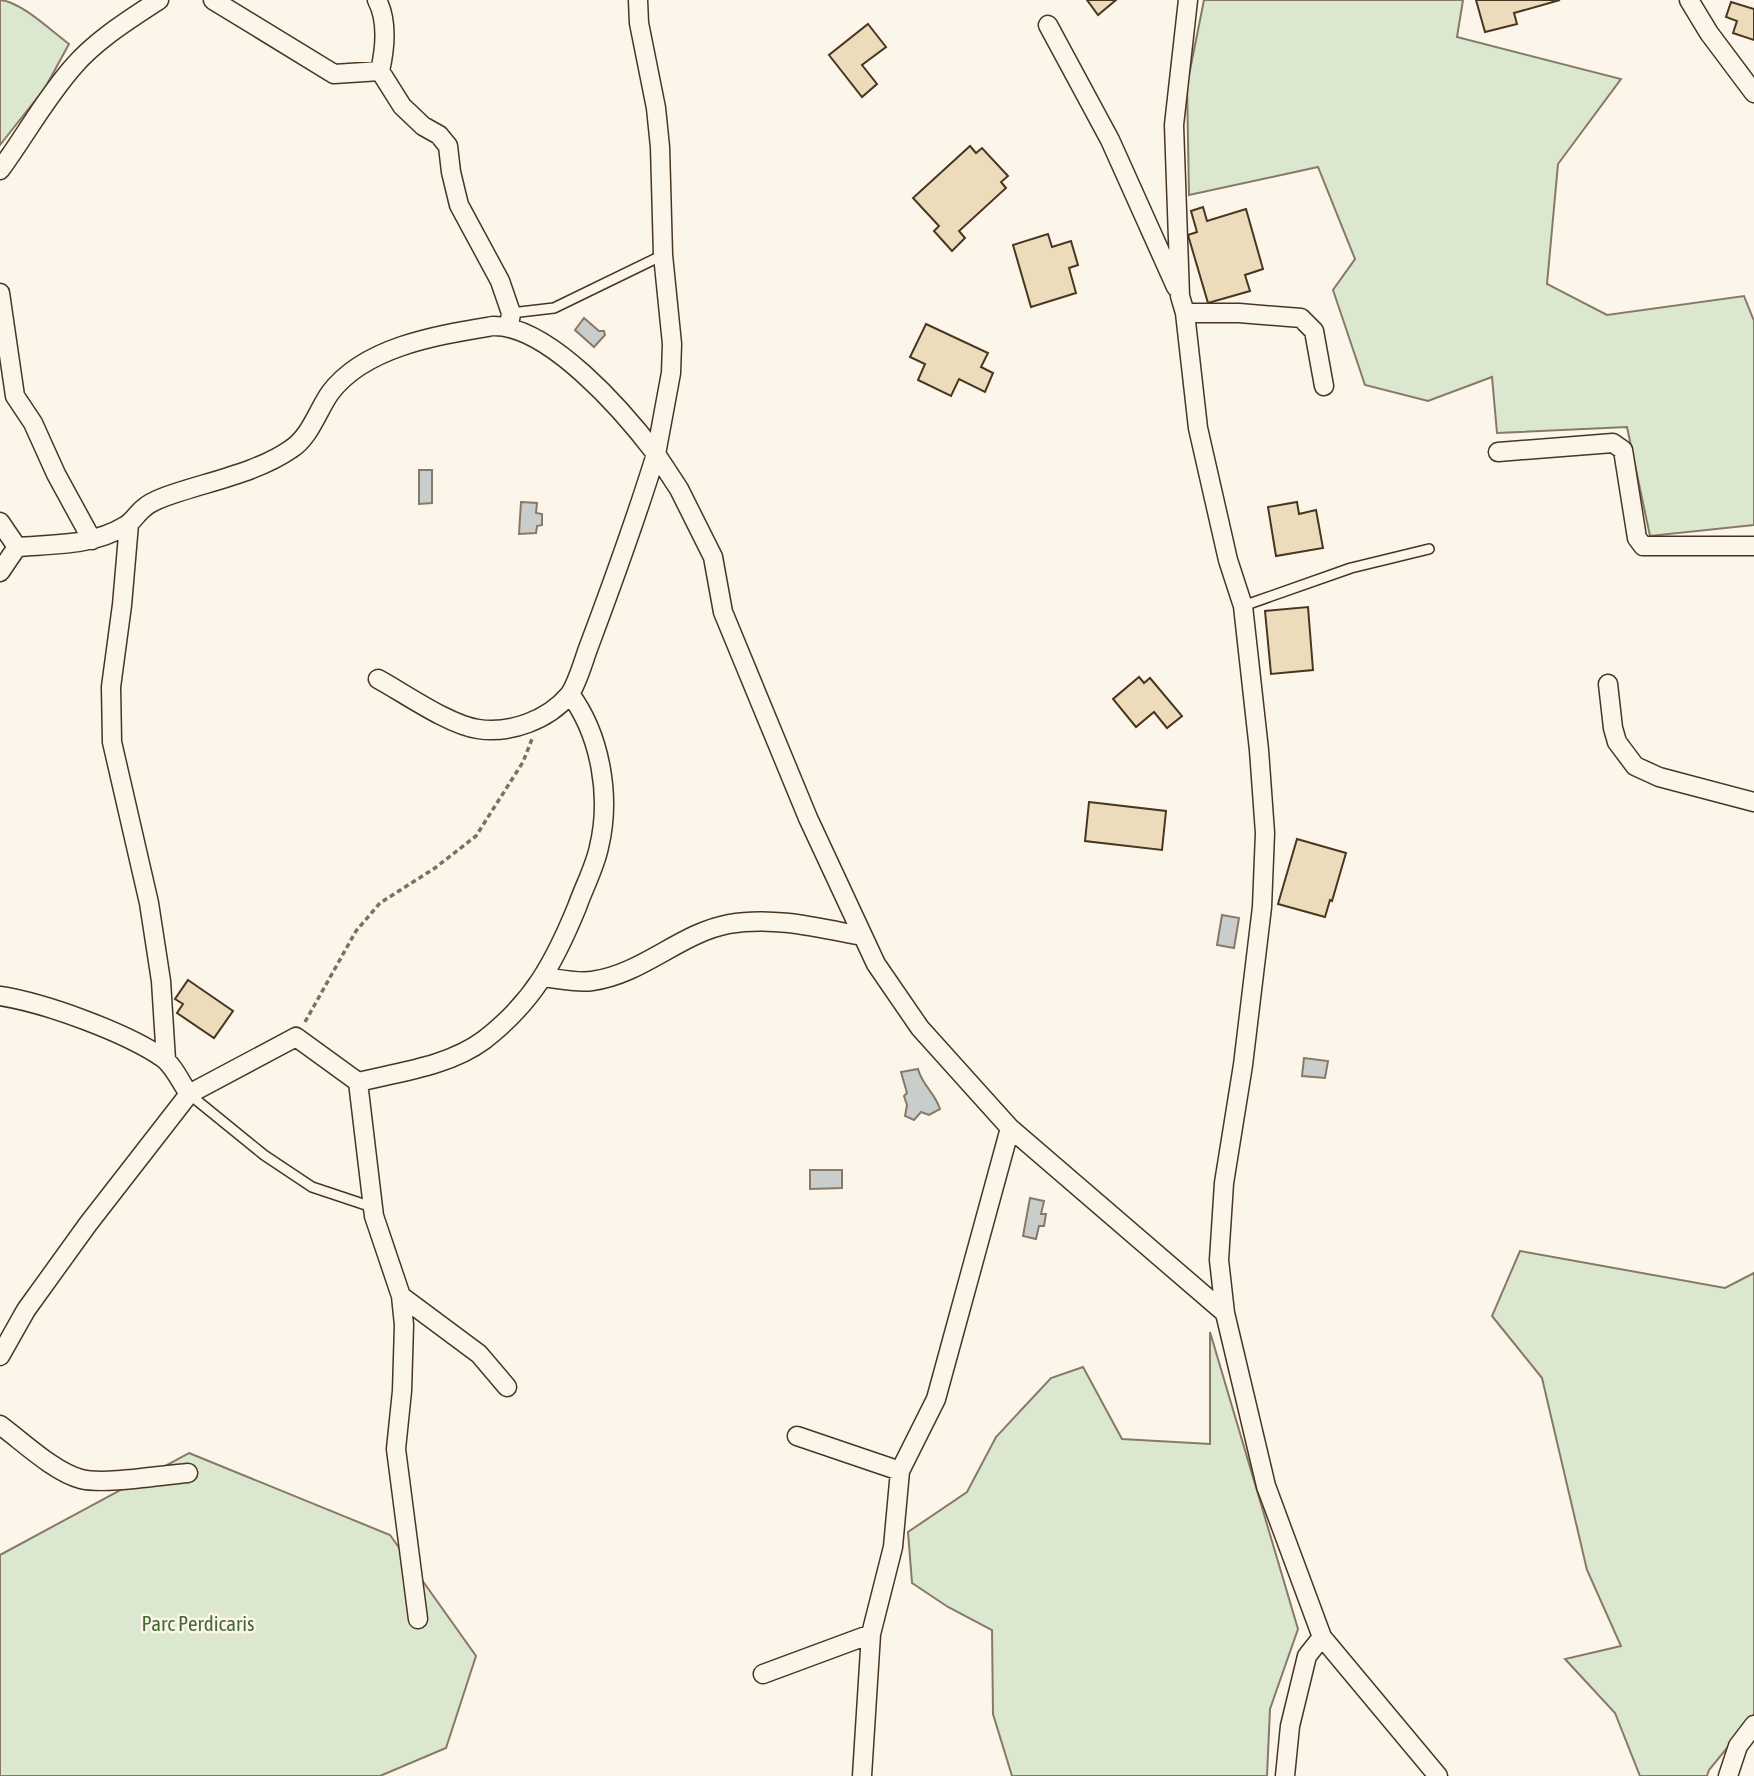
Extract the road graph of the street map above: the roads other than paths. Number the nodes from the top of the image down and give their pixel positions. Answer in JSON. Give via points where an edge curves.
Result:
{"nodes":[{"id":1,"x":159,"y":0,"type":"edge"},
{"id":2,"x":213,"y":0,"type":"edge"},
{"id":3,"x":377,"y":0,"type":"edge"},
{"id":4,"x":638,"y":0,"type":"edge"},
{"id":5,"x":1188,"y":0,"type":"edge"},
{"id":6,"x":1689,"y":0,"type":"edge"},
{"id":7,"x":1048,"y":25,"type":"dead end"},
{"id":8,"x":380,"y":71,"type":"junction"},
{"id":9,"x":1754,"y":93,"type":"edge"},
{"id":10,"x":0,"y":170,"type":"edge"},
{"id":11,"x":663,"y":255,"type":"junction"},
{"id":12,"x":0,"y":293,"type":"edge"},
{"id":13,"x":1182,"y":305,"type":"junction"},
{"id":14,"x":510,"y":320,"type":"junction"},
{"id":15,"x":1324,"y":386,"type":"dead end"},
{"id":16,"x":1498,"y":452,"type":"dead end"},
{"id":17,"x":656,"y":454,"type":"junction"},
{"id":18,"x":0,"y":522,"type":"edge"},
{"id":19,"x":128,"y":524,"type":"junction"},
{"id":20,"x":92,"y":540,"type":"junction"},
{"id":21,"x":1754,"y":546,"type":"edge"},
{"id":22,"x":16,"y":547,"type":"junction"},
{"id":23,"x":1429,"y":549,"type":"dead end"},
{"id":24,"x":0,"y":572,"type":"edge"},
{"id":25,"x":1242,"y":606,"type":"junction"},
{"id":26,"x":378,"y":678,"type":"dead end"},
{"id":27,"x":1608,"y":684,"type":"dead end"},
{"id":28,"x":570,"y":694,"type":"junction"},
{"id":29,"x":1754,"y":802,"type":"edge"},
{"id":30,"x":862,"y":936,"type":"junction"},
{"id":31,"x":544,"y":978,"type":"junction"},
{"id":32,"x":0,"y":996,"type":"edge"},
{"id":33,"x":166,"y":1060,"type":"junction"},
{"id":34,"x":358,"y":1083,"type":"junction"},
{"id":35,"x":189,"y":1094,"type":"junction"},
{"id":36,"x":1010,"y":1128,"type":"junction"},
{"id":37,"x":374,"y":1216,"type":"junction"},
{"id":38,"x":401,"y":1296,"type":"junction"},
{"id":39,"x":1225,"y":1313,"type":"junction"},
{"id":40,"x":0,"y":1356,"type":"edge"},
{"id":41,"x":507,"y":1387,"type":"dead end"},
{"id":42,"x":0,"y":1425,"type":"edge"},
{"id":43,"x":797,"y":1436,"type":"dead end"},
{"id":44,"x":900,"y":1471,"type":"junction"},
{"id":45,"x":188,"y":1473,"type":"dead end"},
{"id":46,"x":418,"y":1619,"type":"dead end"},
{"id":47,"x":871,"y":1634,"type":"junction"},
{"id":48,"x":1322,"y":1637,"type":"junction"},
{"id":49,"x":763,"y":1674,"type":"dead end"},
{"id":50,"x":1754,"y":1726,"type":"edge"},
{"id":51,"x":862,"y":1776,"type":"edge"},
{"id":52,"x":1284,"y":1776,"type":"edge"},
{"id":53,"x":1438,"y":1776,"type":"edge"},
{"id":54,"x":1728,"y":1776,"type":"edge"}],
"edges":[{"from":1,"to":10,"type":"street","via":[[74,66]]},
{"from":2,"to":8,"type":"street","via":[[334,74]]},
{"from":3,"to":8,"type":"street","via":[[382,8],[385,50]]},
{"from":4,"to":11,"type":"street","via":[[658,121]]},
{"from":5,"to":13,"type":"street","via":[[1174,125]]},
{"from":6,"to":9,"type":"street"},
{"from":7,"to":13,"type":"street","via":[[1110,140]]},
{"from":8,"to":14,"type":"street","via":[[402,106],[448,146],[459,205],[500,281]]},
{"from":11,"to":14,"type":"lane","via":[[554,308]]},
{"from":11,"to":17,"type":"street","via":[[671,373]]},
{"from":12,"to":20,"type":"street","via":[[15,396]]},
{"from":13,"to":15,"type":"street","via":[[1301,318],[1314,331]]},
{"from":13,"to":25,"type":"street","via":[[1198,428]]},
{"from":14,"to":17,"type":"street","via":[[574,367],[624,414]]},
{"from":14,"to":19,"type":"street","via":[[407,345],[367,360],[331,393],[291,450],[152,503]]},
{"from":16,"to":21,"type":"street","via":[[1613,443],[1623,450],[1637,538],[1643,546]]},
{"from":17,"to":28,"type":"street"},
{"from":17,"to":30,"type":"street","via":[[713,557],[723,612]]},
{"from":18,"to":22,"type":"street"},
{"from":19,"to":20,"type":"street"},
{"from":19,"to":33,"type":"street","via":[[111,687],[112,742],[149,903],[161,981]]},
{"from":20,"to":22,"type":"street"},
{"from":22,"to":24,"type":"street"},
{"from":23,"to":25,"type":"lane","via":[[1351,568]]},
{"from":25,"to":39,"type":"street","via":[[1265,833],[1262,907],[1224,1183],[1219,1260]]},
{"from":26,"to":28,"type":"street","via":[[442,715],[477,729],[538,721]]},
{"from":27,"to":29,"type":"street","via":[[1617,742],[1635,766],[1659,777]]},
{"from":28,"to":31,"type":"street","via":[[585,719],[601,771],[603,828],[587,880]]},
{"from":30,"to":31,"type":"street","via":[[757,921],[695,936],[620,974],[590,982]]},
{"from":30,"to":36,"type":"street","via":[[890,987],[920,1028]]},
{"from":31,"to":34,"type":"street","via":[[496,1029],[473,1046],[445,1060]]},
{"from":32,"to":33,"type":"street","via":[[110,1031]]},
{"from":33,"to":35,"type":"street"},
{"from":34,"to":35,"type":"street","via":[[296,1037]]},
{"from":34,"to":37,"type":"street"},
{"from":35,"to":37,"type":"lane","via":[[264,1156],[312,1187],[366,1205]]},
{"from":35,"to":40,"type":"street","via":[[67,1252]]},
{"from":36,"to":39,"type":"street"},
{"from":36,"to":44,"type":"street","via":[[936,1399]]},
{"from":37,"to":38,"type":"street"},
{"from":38,"to":41,"type":"street","via":[[479,1354]]},
{"from":38,"to":46,"type":"street","via":[[404,1325],[396,1449]]},
{"from":39,"to":48,"type":"street","via":[[1266,1486]]},
{"from":42,"to":45,"type":"street","via":[[84,1480]]},
{"from":43,"to":44,"type":"street"},
{"from":44,"to":47,"type":"street","via":[[893,1547]]},
{"from":47,"to":49,"type":"street"},
{"from":47,"to":51,"type":"street"},
{"from":48,"to":52,"type":"street","via":[[1307,1656],[1290,1726]]},
{"from":48,"to":53,"type":"street"},
{"from":50,"to":54,"type":"street","via":[[1738,1746]]}]}
